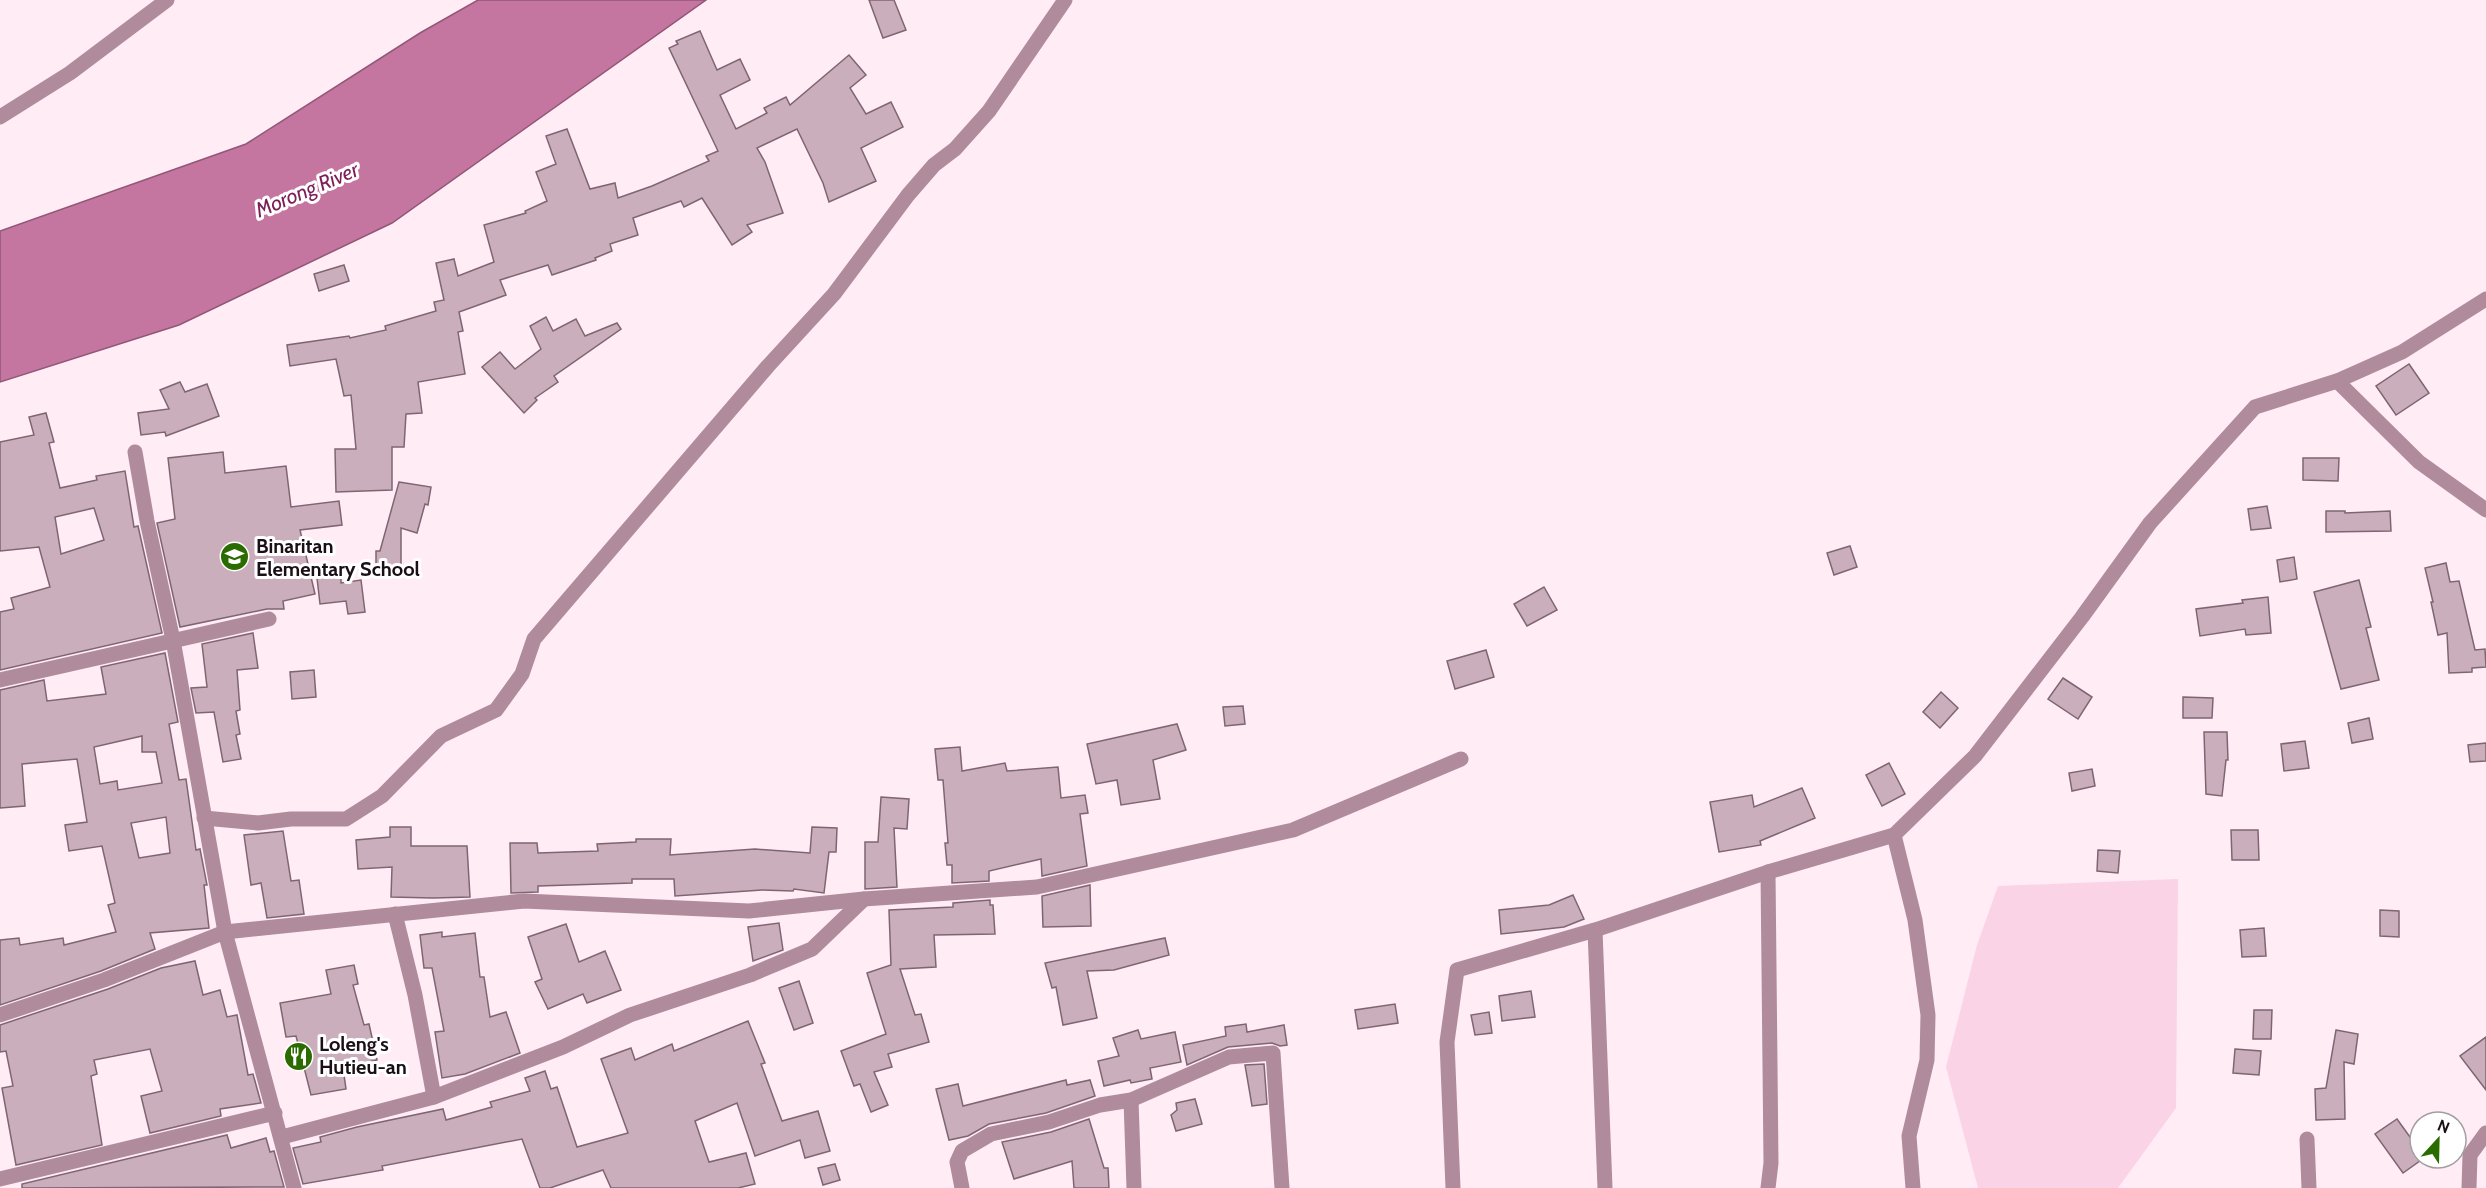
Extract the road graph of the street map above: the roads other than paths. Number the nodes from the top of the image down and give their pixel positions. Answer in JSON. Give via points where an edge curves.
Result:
{"nodes":[{"id":1,"x":167,"y":0,"type":"edge"},
{"id":2,"x":1065,"y":0,"type":"edge"},
{"id":3,"x":0,"y":117,"type":"edge"},
{"id":4,"x":2486,"y":299,"type":"edge"},
{"id":5,"x":2337,"y":381,"type":"junction"},
{"id":6,"x":135,"y":452,"type":"dead end"},
{"id":7,"x":2486,"y":510,"type":"edge"},
{"id":8,"x":269,"y":619,"type":"dead end"},
{"id":9,"x":173,"y":640,"type":"junction"},
{"id":10,"x":0,"y":680,"type":"edge"},
{"id":11,"x":1461,"y":759,"type":"dead end"},
{"id":12,"x":204,"y":818,"type":"junction"},
{"id":13,"x":1894,"y":835,"type":"junction"},
{"id":14,"x":1768,"y":872,"type":"junction"},
{"id":15,"x":864,"y":899,"type":"junction"},
{"id":16,"x":395,"y":914,"type":"junction"},
{"id":17,"x":1595,"y":930,"type":"junction"},
{"id":18,"x":225,"y":932,"type":"junction"},
{"id":19,"x":0,"y":1015,"type":"edge"},
{"id":20,"x":434,"y":1096,"type":"junction"},
{"id":21,"x":1131,"y":1100,"type":"junction"},
{"id":22,"x":275,"y":1113,"type":"junction"},
{"id":23,"x":2486,"y":1133,"type":"edge"},
{"id":24,"x":282,"y":1137,"type":"junction"},
{"id":25,"x":2307,"y":1139,"type":"dead end"},
{"id":26,"x":0,"y":1179,"type":"edge"},
{"id":27,"x":294,"y":1188,"type":"edge"},
{"id":28,"x":962,"y":1188,"type":"edge"},
{"id":29,"x":1134,"y":1188,"type":"edge"},
{"id":30,"x":1282,"y":1188,"type":"edge"},
{"id":31,"x":1453,"y":1188,"type":"edge"},
{"id":32,"x":1605,"y":1188,"type":"edge"},
{"id":33,"x":1768,"y":1188,"type":"edge"},
{"id":34,"x":1913,"y":1188,"type":"edge"},
{"id":35,"x":2309,"y":1188,"type":"edge"},
{"id":36,"x":2469,"y":1188,"type":"edge"}],
"edges":[{"from":1,"to":3,"type":"street","via":[[70,73]]},
{"from":2,"to":12,"type":"street","via":[[989,111],[908,195],[834,294],[534,639],[522,674],[496,710],[441,736],[382,796],[346,819],[258,823]]},
{"from":4,"to":5,"type":"street","via":[[2402,352]]},
{"from":5,"to":7,"type":"street","via":[[2419,462]]},
{"from":5,"to":13,"type":"street","via":[[2255,407],[2150,523],[1975,756]]},
{"from":6,"to":9,"type":"street"},
{"from":8,"to":9,"type":"street"},
{"from":9,"to":10,"type":"street"},
{"from":9,"to":12,"type":"street"},
{"from":11,"to":15,"type":"street","via":[[1293,830],[1037,887]]},
{"from":12,"to":18,"type":"street"},
{"from":13,"to":14,"type":"street"},
{"from":13,"to":34,"type":"street","via":[[1915,920],[1928,1015],[1927,1060],[1909,1136]]},
{"from":14,"to":17,"type":"street"},
{"from":14,"to":33,"type":"street"},
{"from":15,"to":16,"type":"street","via":[[749,910],[524,901]]},
{"from":15,"to":20,"type":"street","via":[[812,949],[750,975],[630,1015],[562,1047]]},
{"from":16,"to":18,"type":"street"},
{"from":16,"to":20,"type":"street"},
{"from":17,"to":31,"type":"street","via":[[1457,970],[1447,1042]]},
{"from":17,"to":32,"type":"street"},
{"from":18,"to":19,"type":"street","via":[[104,980]]},
{"from":18,"to":22,"type":"street"},
{"from":20,"to":24,"type":"street"},
{"from":21,"to":28,"type":"street","via":[[991,1134],[962,1151],[957,1162]]},
{"from":21,"to":29,"type":"street"},
{"from":21,"to":30,"type":"street","via":[[1229,1057],[1273,1053]]},
{"from":22,"to":24,"type":"street"},
{"from":22,"to":26,"type":"street"},
{"from":23,"to":36,"type":"street","via":[[2470,1155]]},
{"from":24,"to":27,"type":"street"},
{"from":25,"to":35,"type":"street"}]}
